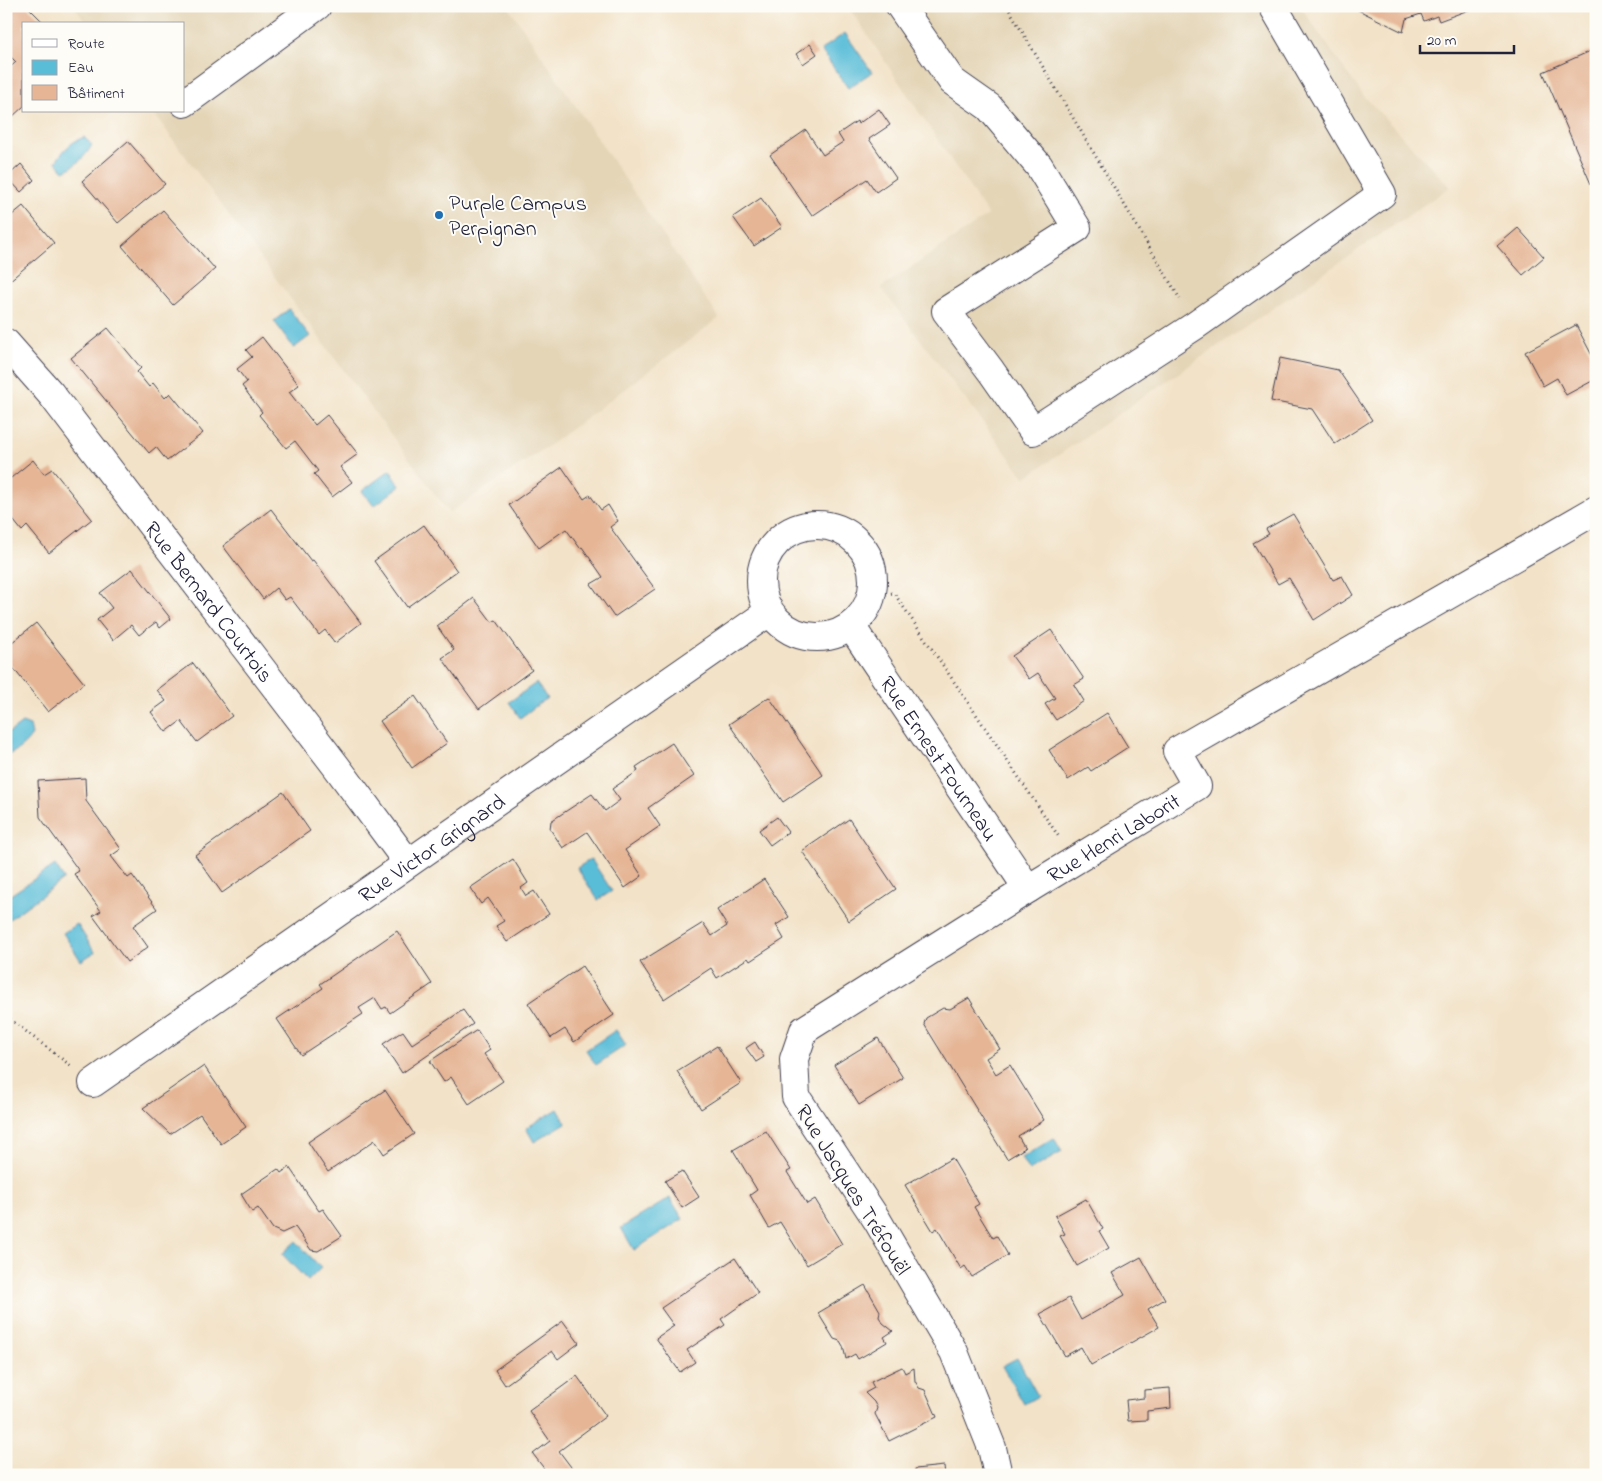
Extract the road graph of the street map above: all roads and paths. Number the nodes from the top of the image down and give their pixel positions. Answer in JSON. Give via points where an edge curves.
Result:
{"nodes":[{"id":1,"x":317,"y":6,"type":"edge"},
{"id":2,"x":900,"y":6,"type":"edge"},
{"id":3,"x":1007,"y":6,"type":"edge"},
{"id":4,"x":1273,"y":6,"type":"edge"},
{"id":5,"x":185,"y":102,"type":"edge"},
{"id":6,"x":1196,"y":325,"type":"junction"},
{"id":7,"x":6,"y":343,"type":"edge"},
{"id":8,"x":1596,"y":510,"type":"edge"},
{"id":9,"x":871,"y":596,"type":"junction"},
{"id":10,"x":769,"y":612,"type":"junction"},
{"id":11,"x":851,"y":626,"type":"junction"},
{"id":12,"x":1074,"y":860,"type":"junction"},
{"id":13,"x":408,"y":863,"type":"junction"},
{"id":14,"x":1028,"y":889,"type":"junction"},
{"id":15,"x":6,"y":1016,"type":"edge"},
{"id":16,"x":93,"y":1083,"type":"joint"},
{"id":17,"x":998,"y":1475,"type":"edge"}],
"edges":[{"from":1,"to":5,"type":"street"},
{"from":2,"to":6,"type":"street","via":[[952,81],[989,107],[1039,166],[1077,228],[946,311],[1033,431]]},
{"from":3,"to":6,"type":"path"},
{"from":4,"to":6,"type":"street","via":[[1382,194]]},
{"from":7,"to":13,"type":"street","name":"Rue Bernard Courtois","via":[[57,402]]},
{"from":8,"to":12,"type":"street","name":"Rue Henri Laborit","via":[[1177,751],[1197,786]]},
{"from":9,"to":10,"type":"street","via":[[873,577],[869,559],[858,543],[844,532],[826,525],[808,525],[790,531],[775,542],[765,558],[760,576],[761,594]]},
{"from":9,"to":11,"type":"street","via":[[864,612]]},
{"from":9,"to":12,"type":"path","via":[[894,593]]},
{"from":10,"to":11,"type":"street","via":[[781,625],[798,634],[816,638],[834,635]]},
{"from":10,"to":13,"type":"street","name":"Rue Victor Grignard"},
{"from":11,"to":14,"type":"street","name":"Rue Ernest Fourneau"},
{"from":12,"to":14,"type":"street","name":"Rue Henri Laborit"},
{"from":13,"to":16,"type":"street","name":"Rue Victor Grignard"},
{"from":14,"to":17,"type":"street","name":"Rue Jacques Tréfouël","via":[[804,1030],[794,1059],[796,1097],[877,1220],[954,1352],[992,1448]]},
{"from":15,"to":16,"type":"path"}]}
